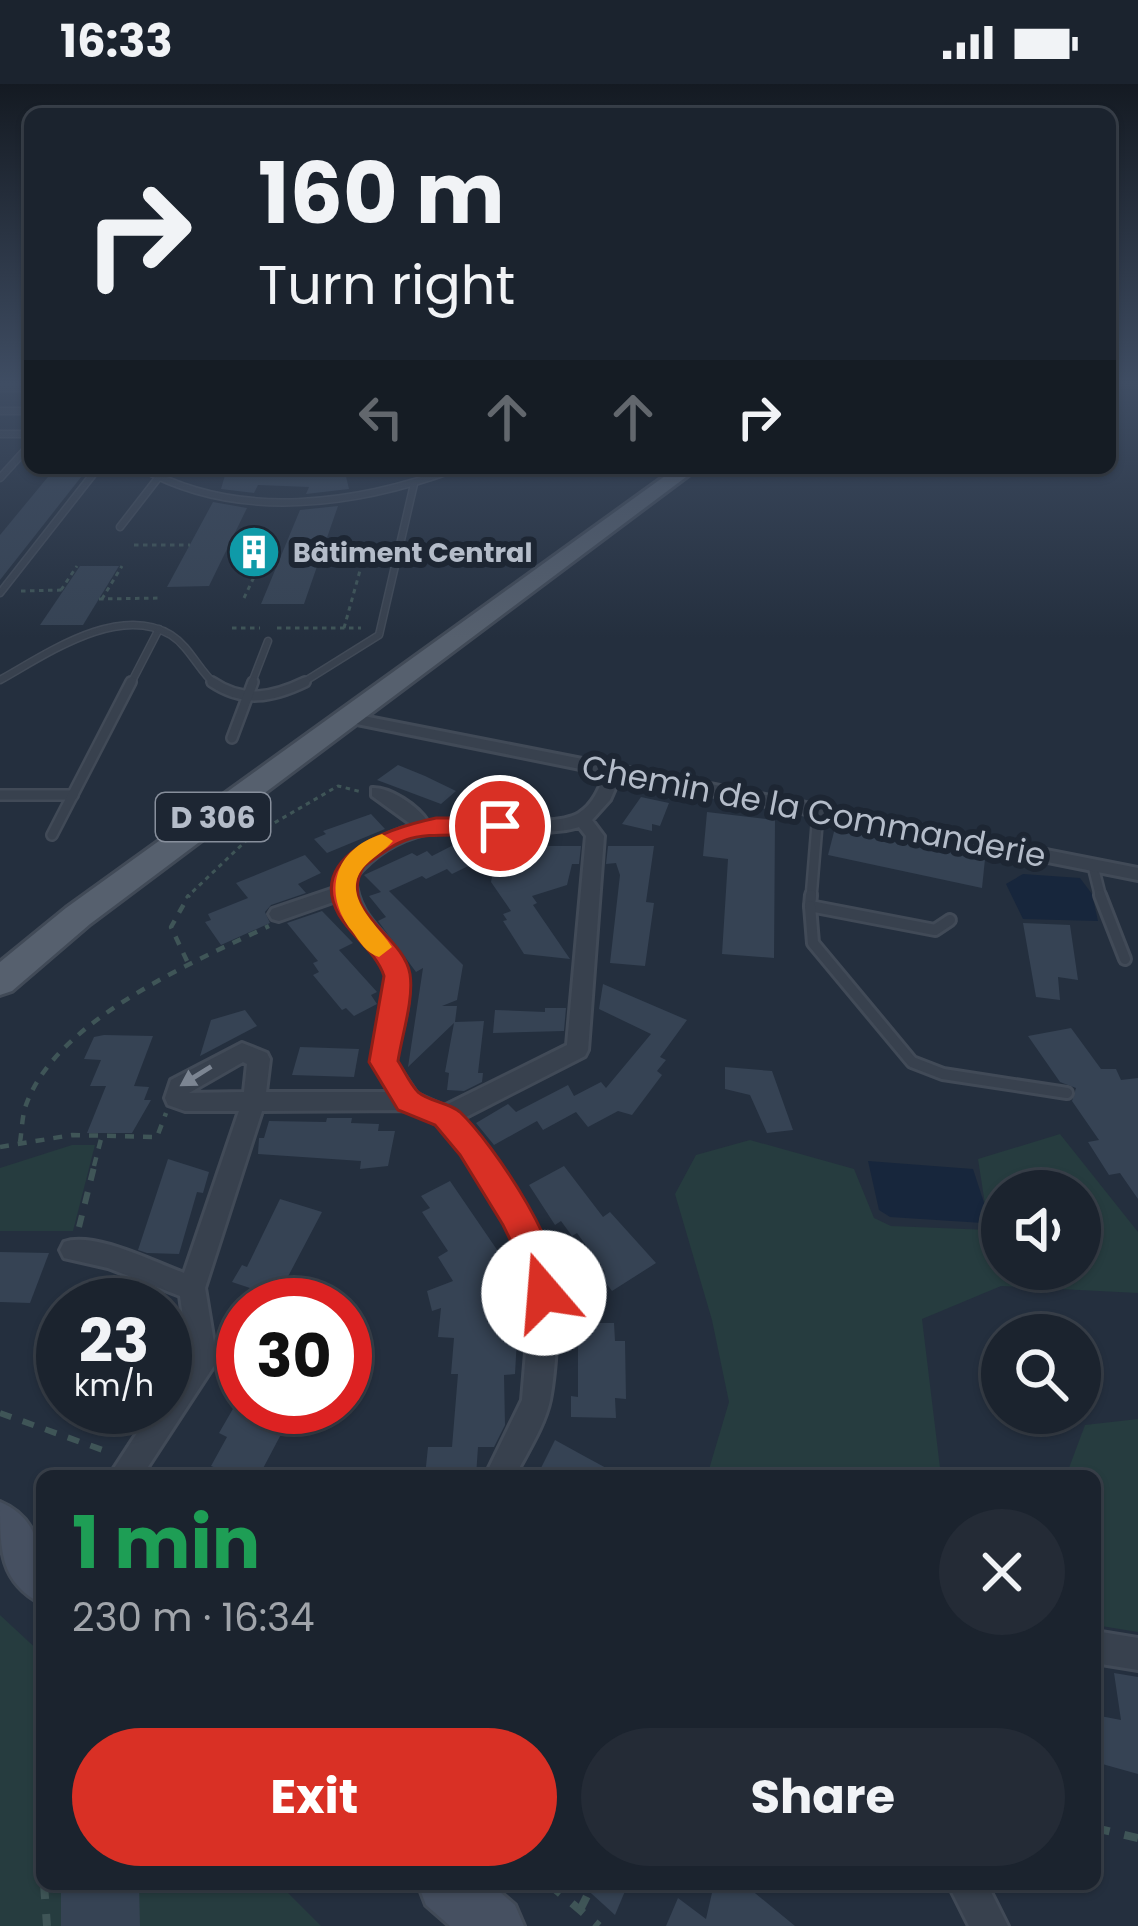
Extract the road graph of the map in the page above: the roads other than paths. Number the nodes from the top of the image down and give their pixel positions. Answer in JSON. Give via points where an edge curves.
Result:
{"nodes":[{"id":1,"x":93,"y":474,"type":"edge"},
{"id":2,"x":152,"y":474,"type":"edge"},
{"id":3,"x":442,"y":474,"type":"edge"},
{"id":4,"x":680,"y":474,"type":"edge"},
{"id":5,"x":158,"y":478,"type":"junction"},
{"id":6,"x":414,"y":484,"type":"junction"},
{"id":7,"x":311,"y":486,"type":"dead end"},
{"id":8,"x":310,"y":500,"type":"junction"},
{"id":9,"x":121,"y":527,"type":"dead end"},
{"id":10,"x":1,"y":592,"type":"edge"},
{"id":11,"x":159,"y":629,"type":"junction"},
{"id":12,"x":268,"y":641,"type":"dead end"},
{"id":13,"x":0,"y":680,"type":"edge"},
{"id":14,"x":248,"y":695,"type":"junction"},
{"id":15,"x":348,"y":718,"type":"junction"},
{"id":16,"x":232,"y":738,"type":"dead end"},
{"id":17,"x":614,"y":772,"type":"junction"},
{"id":18,"x":378,"y":792,"type":"road end"},
{"id":19,"x":0,"y":795,"type":"edge"},
{"id":20,"x":74,"y":795,"type":"junction"},
{"id":21,"x":818,"y":813,"type":"junction"},
{"id":22,"x":584,"y":821,"type":"junction"},
{"id":23,"x":422,"y":828,"type":"junction"},
{"id":24,"x":52,"y":836,"type":"dead end"},
{"id":25,"x":1093,"y":866,"type":"junction"},
{"id":26,"x":1138,"y":874,"type":"edge"},
{"id":27,"x":345,"y":891,"type":"junction"},
{"id":28,"x":810,"y":906,"type":"junction"},
{"id":29,"x":279,"y":914,"type":"road end"},
{"id":30,"x":78,"y":916,"type":"junction"},
{"id":31,"x":950,"y":920,"type":"dead end"},
{"id":32,"x":1126,"y":959,"type":"dead end"},
{"id":33,"x":0,"y":960,"type":"edge"},
{"id":34,"x":0,"y":982,"type":"edge"},
{"id":35,"x":1067,"y":1094,"type":"dead end"},
{"id":36,"x":254,"y":1100,"type":"junction"},
{"id":37,"x":409,"y":1101,"type":"junction"},
{"id":38,"x":445,"y":1117,"type":"junction"},
{"id":39,"x":73,"y":1250,"type":"road end"},
{"id":40,"x":166,"y":1278,"type":"edge"},
{"id":41,"x":192,"y":1288,"type":"joint"},
{"id":42,"x":192,"y":1377,"type":"edge"},
{"id":43,"x":153,"y":1434,"type":"edge"},
{"id":44,"x":129,"y":1469,"type":"edge"},
{"id":45,"x":503,"y":1470,"type":"edge"},
{"id":46,"x":0,"y":1526,"type":"edge"},
{"id":47,"x":36,"y":1574,"type":"edge"},
{"id":48,"x":1101,"y":1648,"type":"edge"},
{"id":49,"x":1138,"y":1654,"type":"edge"},
{"id":50,"x":454,"y":1890,"type":"edge"},
{"id":51,"x":970,"y":1890,"type":"edge"},
{"id":52,"x":494,"y":1926,"type":"edge"},
{"id":53,"x":989,"y":1926,"type":"edge"}],
"edges":[{"from":1,"to":10,"type":"lane"},
{"from":2,"to":5,"type":"lane"},
{"from":3,"to":6,"type":"lane"},
{"from":4,"to":15,"type":"main road","number":"D 306"},
{"from":5,"to":8,"type":"lane","via":[[219,496]]},
{"from":5,"to":9,"type":"lane"},
{"from":6,"to":8,"type":"lane"},
{"from":6,"to":14,"type":"lane","via":[[379,635],[300,686]]},
{"from":7,"to":8,"type":"lane"},
{"from":11,"to":13,"type":"lane","via":[[74,640]]},
{"from":11,"to":14,"type":"lane","via":[[183,642],[212,683]]},
{"from":11,"to":20,"type":"lane"},
{"from":12,"to":14,"type":"lane"},
{"from":14,"to":16,"type":"lane"},
{"from":15,"to":17,"type":"street","name":"Chemin de la Commanderie"},
{"from":15,"to":30,"type":"main road","number":"D 306"},
{"from":17,"to":21,"type":"street","name":"Chemin de la Commanderie"},
{"from":17,"to":22,"type":"street","via":[[601,805]]},
{"from":18,"to":23,"type":"street"},
{"from":19,"to":20,"type":"lane"},
{"from":20,"to":24,"type":"lane"},
{"from":21,"to":25,"type":"street","name":"Chemin de la Commanderie"},
{"from":21,"to":28,"type":"lane"},
{"from":22,"to":23,"type":"street"},
{"from":22,"to":38,"type":"street","via":[[595,836],[577,1049]]},
{"from":23,"to":27,"type":"street","via":[[374,844],[355,861]]},
{"from":25,"to":26,"type":"street","name":"Chemin de la Commanderie"},
{"from":25,"to":32,"type":"lane"},
{"from":27,"to":29,"type":"street"},
{"from":27,"to":37,"type":"street","via":[[350,911],[397,976],[383,1062]]},
{"from":28,"to":31,"type":"lane","via":[[935,930]]},
{"from":28,"to":35,"type":"lane","via":[[814,944],[912,1062]]},
{"from":30,"to":33,"type":"main road","number":"D 306"},
{"from":30,"to":34,"type":"main road","number":"D 306"},
{"from":36,"to":36,"type":"street","one_way":true,"via":[[259,1059],[242,1052],[189,1077],[176,1099]]},
{"from":36,"to":37,"type":"street"},
{"from":36,"to":41,"type":"street"},
{"from":37,"to":38,"type":"street"},
{"from":38,"to":45,"type":"street","via":[[504,1197],[540,1265],[536,1402]]},
{"from":39,"to":40,"type":"street"},
{"from":41,"to":42,"type":"street","via":[[203,1361]]},
{"from":43,"to":44,"type":"street"},
{"from":46,"to":47,"type":"street"},
{"from":48,"to":49,"type":"street"},
{"from":50,"to":52,"type":"street"},
{"from":51,"to":53,"type":"street"}]}
